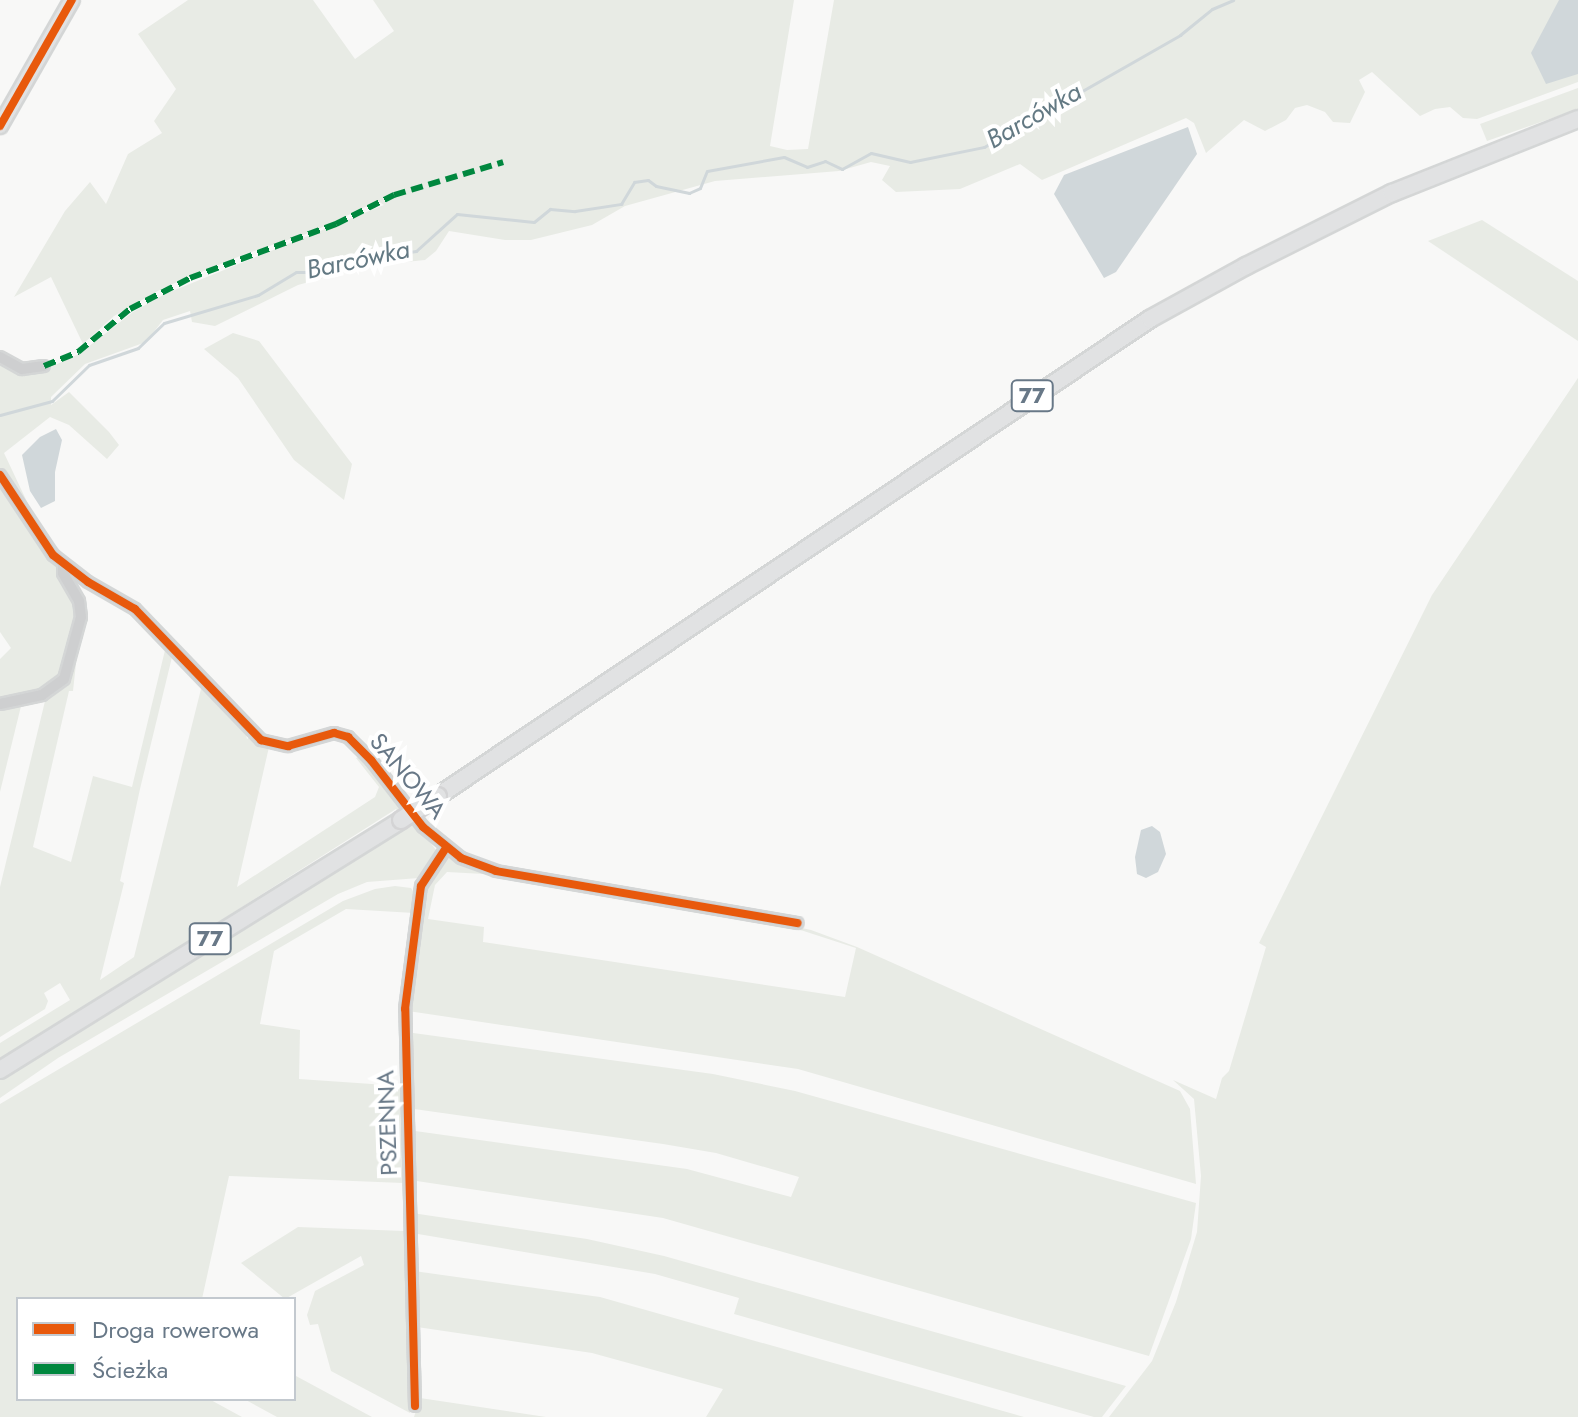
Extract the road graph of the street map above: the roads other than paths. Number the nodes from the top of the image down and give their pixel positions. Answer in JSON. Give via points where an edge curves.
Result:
{"nodes":[{"id":1,"x":72,"y":0,"type":"edge"},
{"id":2,"x":1578,"y":119,"type":"edge"},
{"id":3,"x":0,"y":126,"type":"edge"},
{"id":4,"x":0,"y":357,"type":"edge"},
{"id":5,"x":44,"y":366,"type":"dead end"},
{"id":6,"x":0,"y":475,"type":"edge"},
{"id":7,"x":63,"y":564,"type":"junction"},
{"id":8,"x":0,"y":704,"type":"edge"},
{"id":9,"x":446,"y":848,"type":"junction"},
{"id":10,"x":798,"y":923,"type":"dead end"},
{"id":11,"x":0,"y":1070,"type":"edge"},
{"id":12,"x":415,"y":1406,"type":"dead end"}],
"edges":[{"from":1,"to":3,"type":"street"},
{"from":2,"to":11,"type":"main road","number":"77","bridge":true,"via":[[1392,193],[1150,319],[438,796]]},
{"from":4,"to":5,"type":"street","via":[[22,369]]},
{"from":6,"to":7,"type":"street","name":"SANOWA","via":[[43,544]]},
{"from":7,"to":8,"type":"street","name":"SANOWA","via":[[81,617],[64,679],[42,695]]},
{"from":7,"to":9,"type":"street","name":"SANOWA","via":[[135,609],[261,740],[288,746],[334,733],[351,739]]},
{"from":9,"to":10,"type":"street","name":"SANOWA","via":[[496,871]]},
{"from":9,"to":12,"type":"street","name":"PSZENNA","via":[[421,886],[405,1009]]}]}
